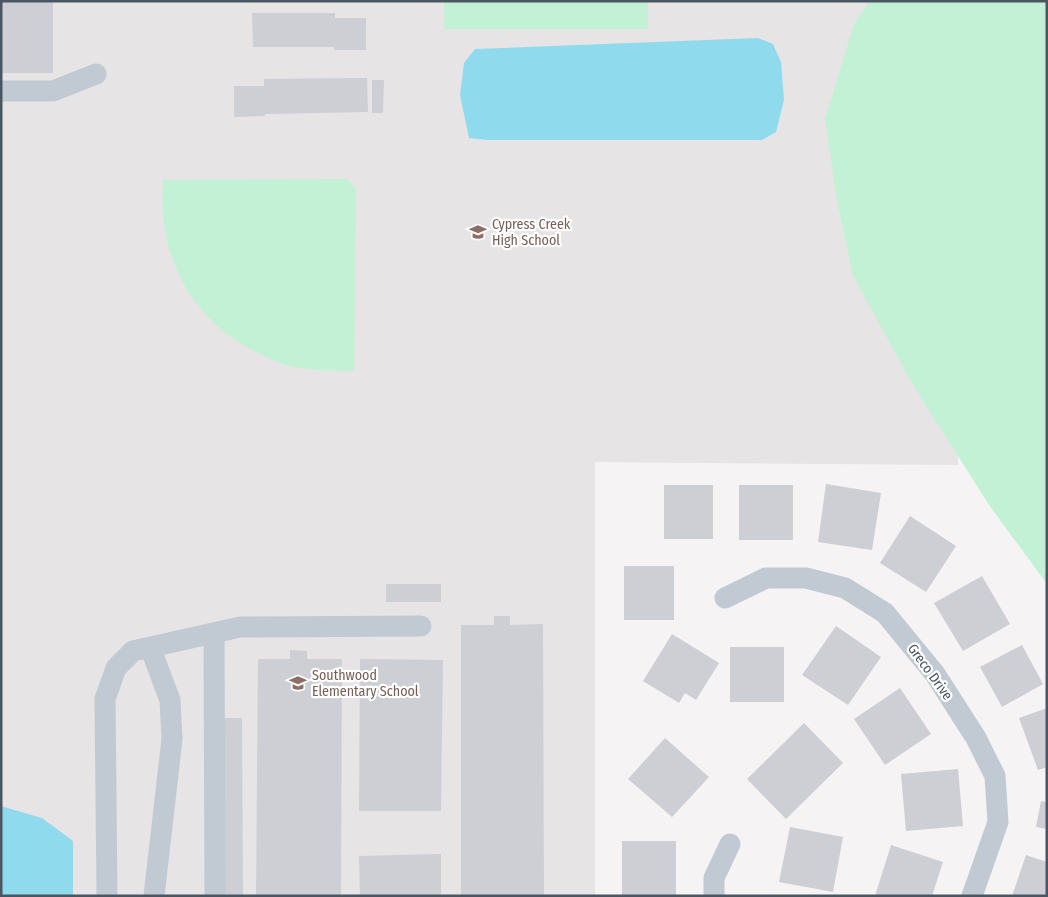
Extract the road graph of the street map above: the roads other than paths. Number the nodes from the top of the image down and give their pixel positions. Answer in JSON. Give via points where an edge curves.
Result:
{"nodes":[{"id":1,"x":96,"y":74,"type":"dead end"},
{"id":2,"x":1,"y":91,"type":"edge"},
{"id":3,"x":725,"y":598,"type":"dead end"},
{"id":4,"x":421,"y":626,"type":"dead end"},
{"id":5,"x":214,"y":633,"type":"junction"},
{"id":6,"x":150,"y":647,"type":"junction"},
{"id":7,"x":730,"y":844,"type":"dead end"},
{"id":8,"x":107,"y":896,"type":"edge"},
{"id":9,"x":154,"y":896,"type":"edge"},
{"id":10,"x":215,"y":896,"type":"edge"},
{"id":11,"x":714,"y":896,"type":"edge"},
{"id":12,"x":972,"y":896,"type":"edge"}],
"edges":[{"from":1,"to":2,"type":"street","via":[[53,91]]},
{"from":3,"to":12,"type":"street","name":"Greco Drive","via":[[766,578],[806,578],[845,588],[885,613],[935,674],[976,738],[995,776],[998,822]]},
{"from":4,"to":5,"type":"street","via":[[240,627]]},
{"from":5,"to":6,"type":"street"},
{"from":5,"to":10,"type":"street"},
{"from":6,"to":8,"type":"street","via":[[134,651],[116,668],[105,699]]},
{"from":6,"to":9,"type":"street","via":[[170,700],[172,738]]},
{"from":7,"to":11,"type":"street","via":[[714,878]]}]}
